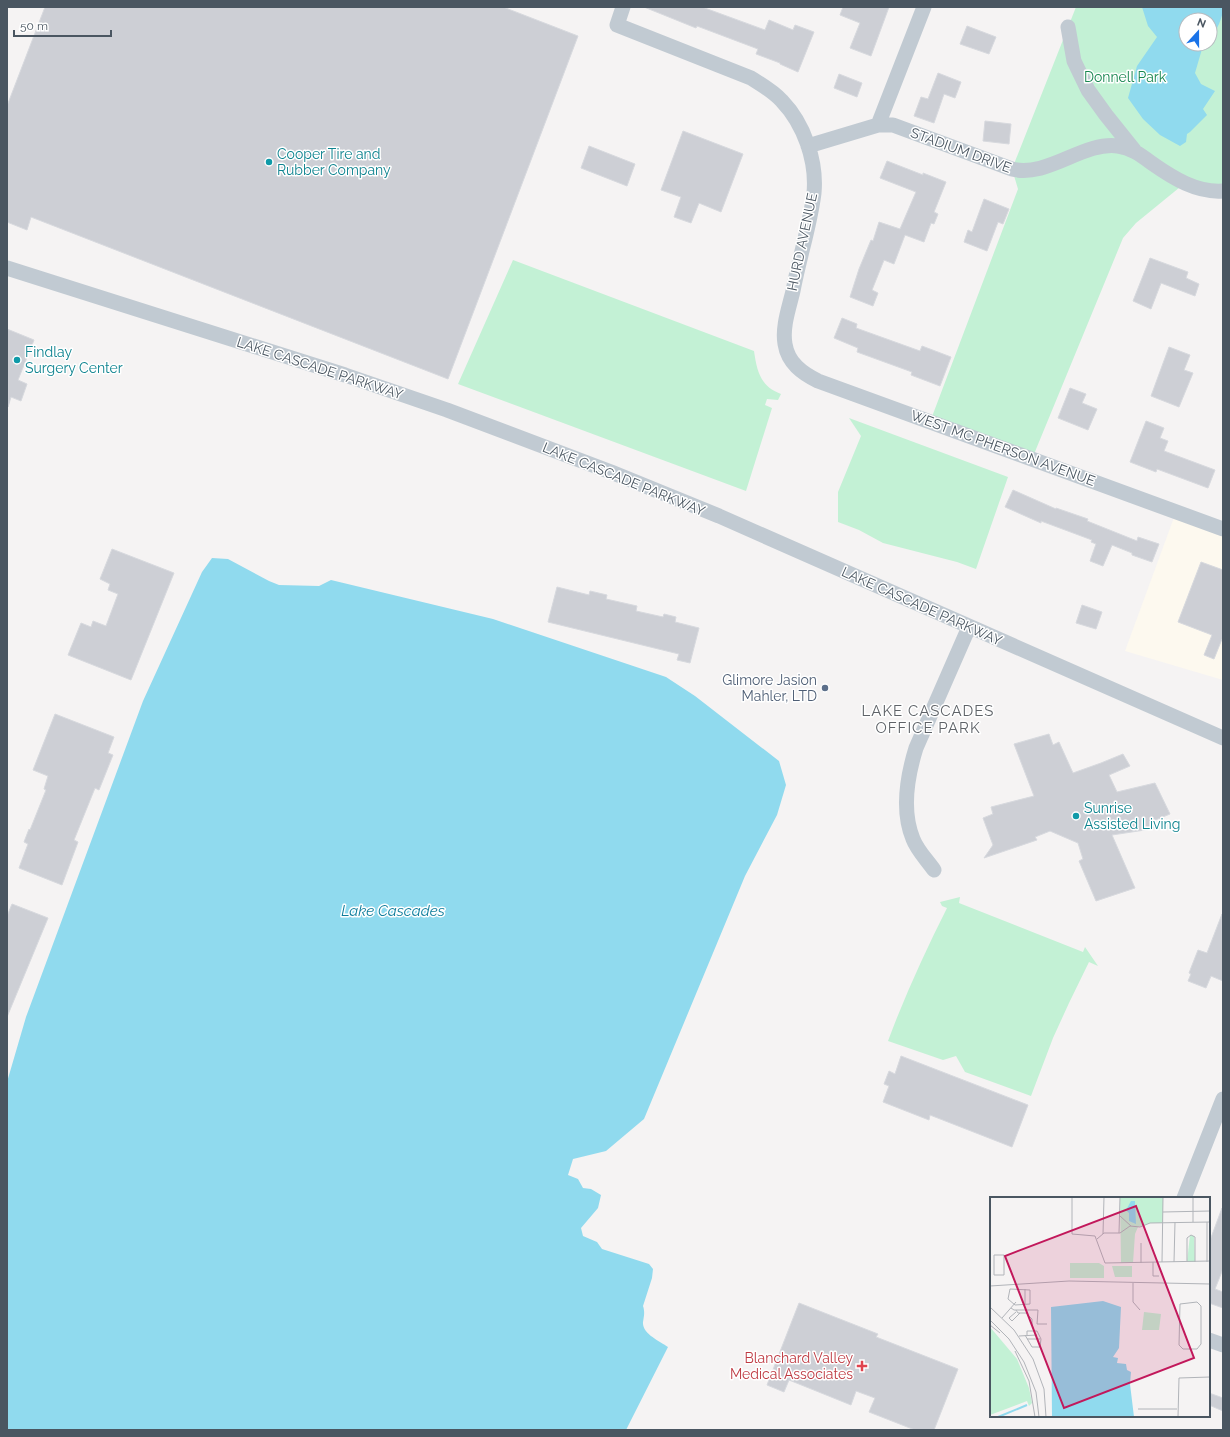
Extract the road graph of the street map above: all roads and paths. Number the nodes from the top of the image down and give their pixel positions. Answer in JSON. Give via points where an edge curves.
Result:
{"nodes":[{"id":1,"x":623,"y":7,"type":"edge"},
{"id":2,"x":924,"y":7,"type":"edge"},
{"id":3,"x":1068,"y":27,"type":"dead end"},
{"id":4,"x":878,"y":125,"type":"junction"},
{"id":5,"x":808,"y":146,"type":"junction"},
{"id":6,"x":1134,"y":150,"type":"junction"},
{"id":7,"x":1223,"y":191,"type":"edge"},
{"id":8,"x":7,"y":268,"type":"edge"},
{"id":9,"x":790,"y":357,"type":"joint"},
{"id":10,"x":1223,"y":529,"type":"edge"},
{"id":11,"x":969,"y":627,"type":"junction"},
{"id":12,"x":1223,"y":738,"type":"edge"},
{"id":13,"x":934,"y":870,"type":"dead end"},
{"id":14,"x":1223,"y":1099,"type":"edge"},
{"id":15,"x":1184,"y":1197,"type":"edge"},
{"id":16,"x":1210,"y":1340,"type":"edge"},
{"id":17,"x":1223,"y":1345,"type":"edge"}],
"edges":[{"from":1,"to":5,"type":"street","name":"HURD AVENUE","via":[[617,25],[733,70],[767,88],[782,100],[798,121]]},
{"from":2,"to":4,"type":"street"},
{"from":3,"to":6,"type":"street","via":[[1074,61],[1088,90]]},
{"from":4,"to":5,"type":"street","name":"STADIUM DRIVE"},
{"from":4,"to":6,"type":"street","name":"STADIUM DRIVE","via":[[893,125],[1016,170],[1037,169],[1098,147],[1117,145]]},
{"from":5,"to":9,"type":"street","name":"HURD AVENUE","via":[[814,173],[814,192],[785,324],[785,345]]},
{"from":6,"to":7,"type":"street","name":"STADIUM DRIVE","via":[[1174,178],[1192,186]]},
{"from":8,"to":11,"type":"street","name":"LAKE CASCADE PARKWAY","via":[[345,375],[454,413],[719,516]]},
{"from":9,"to":10,"type":"street","name":"WEST MC PHERSON AVENUE","via":[[800,371],[818,381]]},
{"from":11,"to":12,"type":"street","name":"LAKE CASCADE PARKWAY"},
{"from":11,"to":13,"type":"street","via":[[916,748],[907,785],[908,822],[913,840]]},
{"from":14,"to":15,"type":"street"},
{"from":16,"to":17,"type":"street"}]}
